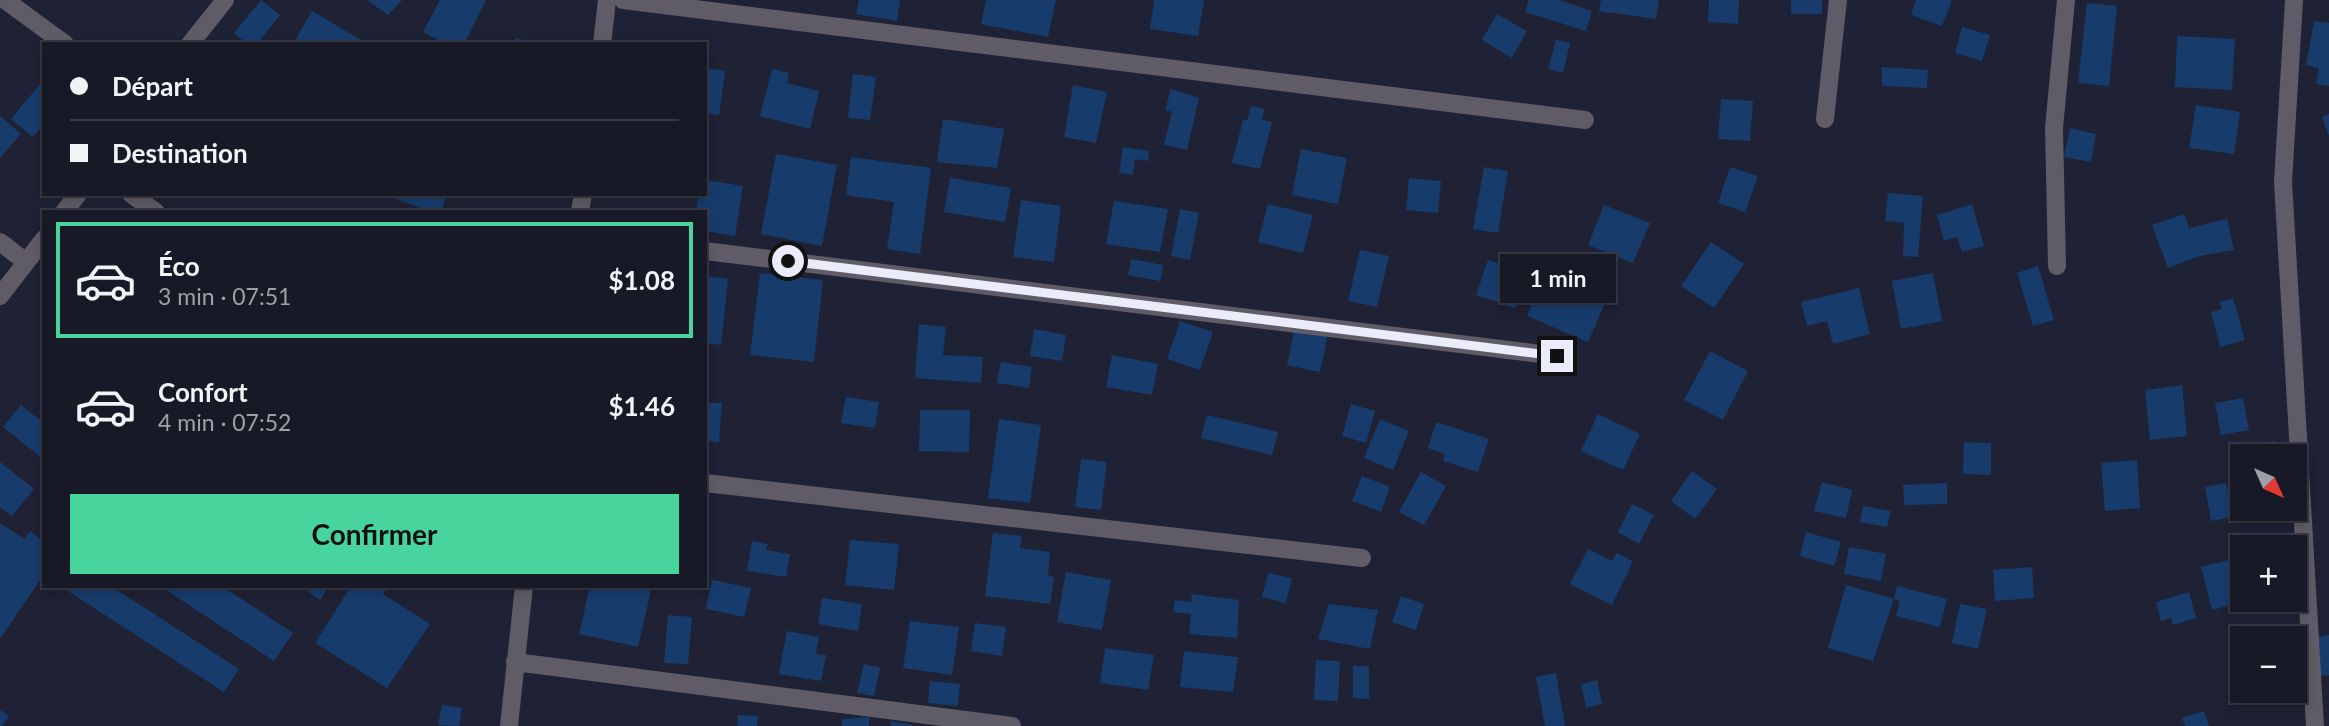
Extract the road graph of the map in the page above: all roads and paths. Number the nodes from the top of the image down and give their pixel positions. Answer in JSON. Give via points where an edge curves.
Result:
{"nodes":[{"id":1,"x":5,"y":0,"type":"edge"},
{"id":2,"x":225,"y":0,"type":"edge"},
{"id":3,"x":607,"y":0,"type":"edge"},
{"id":4,"x":623,"y":0,"type":"edge"},
{"id":5,"x":1838,"y":0,"type":"edge"},
{"id":6,"x":2066,"y":0,"type":"edge"},
{"id":7,"x":2294,"y":0,"type":"edge"},
{"id":8,"x":62,"y":42,"type":"edge"},
{"id":9,"x":192,"y":42,"type":"edge"},
{"id":10,"x":602,"y":42,"type":"edge"},
{"id":11,"x":1825,"y":119,"type":"dead end"},
{"id":12,"x":1585,"y":120,"type":"dead end"},
{"id":13,"x":76,"y":196,"type":"edge"},
{"id":14,"x":134,"y":196,"type":"edge"},
{"id":15,"x":66,"y":210,"type":"edge"},
{"id":16,"x":153,"y":210,"type":"edge"},
{"id":17,"x":0,"y":242,"type":"edge"},
{"id":18,"x":42,"y":242,"type":"edge"},
{"id":19,"x":707,"y":251,"type":"edge"},
{"id":20,"x":26,"y":262,"type":"junction"},
{"id":21,"x":2057,"y":266,"type":"dead end"},
{"id":22,"x":0,"y":296,"type":"edge"},
{"id":23,"x":1557,"y":356,"type":"dead end"},
{"id":24,"x":707,"y":483,"type":"edge"},
{"id":25,"x":1362,"y":558,"type":"dead end"},
{"id":26,"x":524,"y":588,"type":"edge"},
{"id":27,"x":515,"y":662,"type":"junction"},
{"id":28,"x":509,"y":726,"type":"edge"},
{"id":29,"x":1012,"y":726,"type":"edge"},
{"id":30,"x":2315,"y":726,"type":"edge"}],
"edges":[{"from":1,"to":8,"type":"street"},
{"from":2,"to":9,"type":"street"},
{"from":3,"to":10,"type":"street"},
{"from":4,"to":12,"type":"street"},
{"from":5,"to":11,"type":"street"},
{"from":6,"to":21,"type":"street","via":[[2054,128]]},
{"from":7,"to":30,"type":"street","via":[[2283,182]]},
{"from":13,"to":15,"type":"street"},
{"from":14,"to":16,"type":"street"},
{"from":17,"to":20,"type":"street"},
{"from":18,"to":20,"type":"street"},
{"from":19,"to":23,"type":"street"},
{"from":20,"to":22,"type":"street"},
{"from":24,"to":25,"type":"street"},
{"from":26,"to":27,"type":"street"},
{"from":27,"to":28,"type":"street"},
{"from":27,"to":29,"type":"street"}]}
